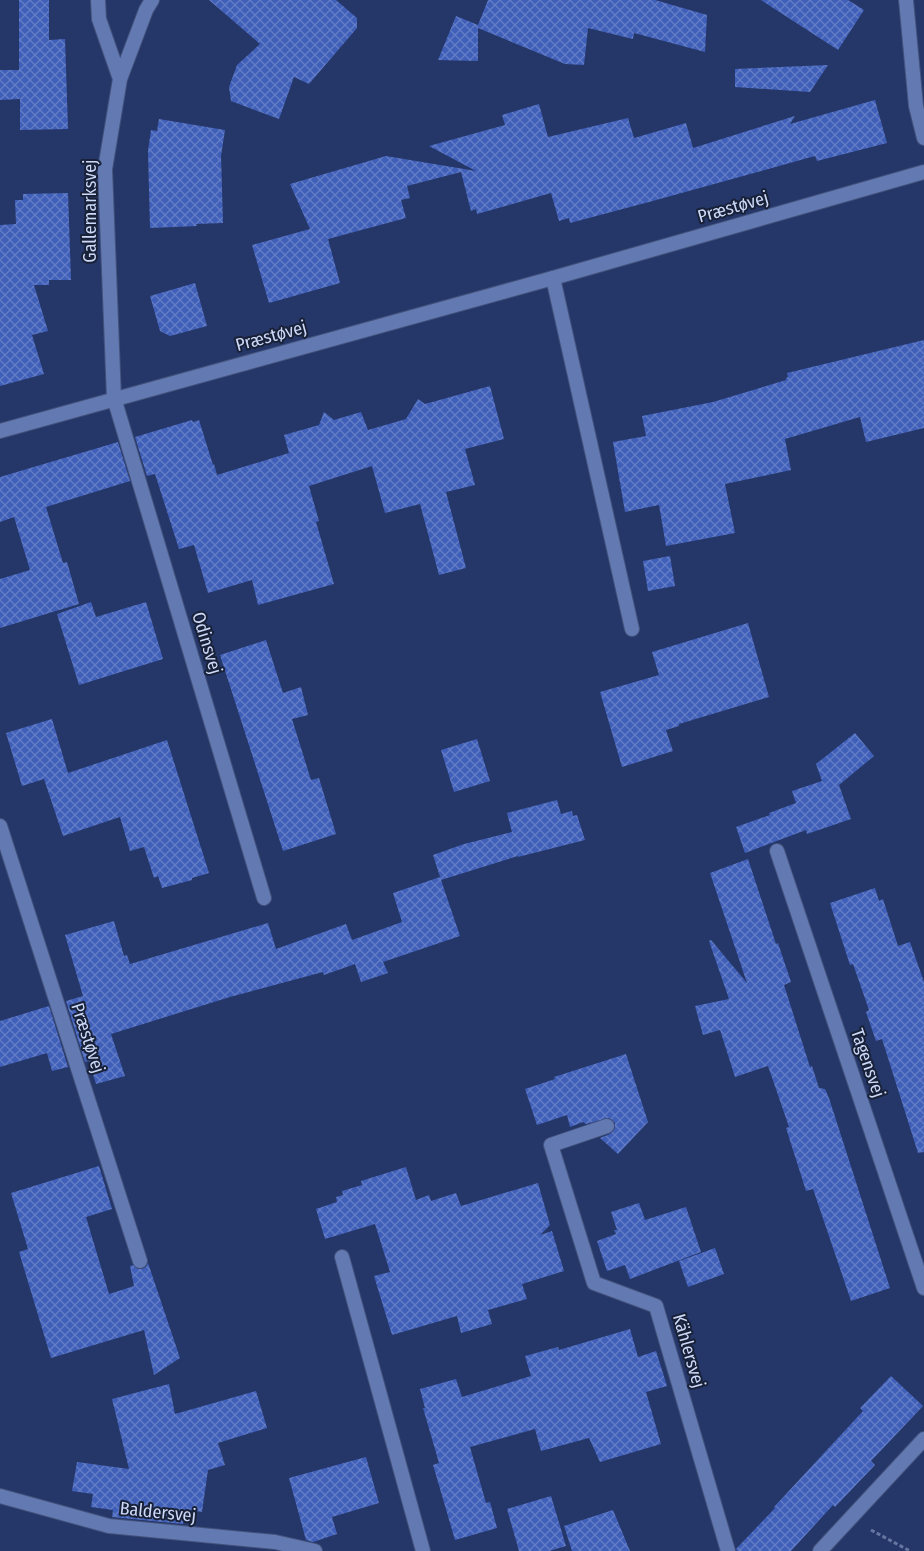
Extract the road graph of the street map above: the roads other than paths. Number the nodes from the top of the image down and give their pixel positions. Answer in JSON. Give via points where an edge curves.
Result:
{"nodes":[{"id":1,"x":98,"y":0,"type":"edge"},
{"id":2,"x":152,"y":0,"type":"edge"},
{"id":3,"x":906,"y":0,"type":"edge"},
{"id":4,"x":120,"y":79,"type":"junction"},
{"id":5,"x":924,"y":138,"type":"edge"},
{"id":6,"x":924,"y":172,"type":"edge"},
{"id":7,"x":553,"y":278,"type":"junction"},
{"id":8,"x":114,"y":398,"type":"junction"},
{"id":9,"x":0,"y":431,"type":"edge"},
{"id":10,"x":632,"y":629,"type":"dead end"},
{"id":11,"x":0,"y":826,"type":"edge"},
{"id":12,"x":777,"y":851,"type":"dead end"},
{"id":13,"x":264,"y":898,"type":"dead end"},
{"id":14,"x":608,"y":1126,"type":"dead end"},
{"id":15,"x":342,"y":1257,"type":"dead end"},
{"id":16,"x":140,"y":1261,"type":"dead end"},
{"id":17,"x":924,"y":1288,"type":"edge"},
{"id":18,"x":924,"y":1439,"type":"edge"},
{"id":19,"x":0,"y":1496,"type":"edge"},
{"id":20,"x":315,"y":1551,"type":"edge"},
{"id":21,"x":423,"y":1551,"type":"edge"},
{"id":22,"x":728,"y":1551,"type":"edge"},
{"id":23,"x":820,"y":1551,"type":"edge"}],
"edges":[{"from":1,"to":4,"type":"street","via":[[99,19]]},
{"from":2,"to":4,"type":"street","name":"Gallemarksvej"},
{"from":3,"to":5,"type":"street","via":[[916,106]]},
{"from":4,"to":8,"type":"street","name":"Gallemarksvej","via":[[105,169]]},
{"from":6,"to":7,"type":"street","name":"Præstøvej"},
{"from":7,"to":8,"type":"street","name":"Præstøvej"},
{"from":7,"to":10,"type":"street"},
{"from":8,"to":9,"type":"street","name":"Præstøvej"},
{"from":8,"to":13,"type":"street","name":"Odinsvej"},
{"from":11,"to":16,"type":"street","name":"Præstøvej"},
{"from":12,"to":17,"type":"street","name":"Tagensvej"},
{"from":14,"to":22,"type":"street","name":"Kählersvej","via":[[551,1145],[594,1283],[656,1306]]},
{"from":15,"to":21,"type":"street"},
{"from":18,"to":23,"type":"street"},
{"from":19,"to":20,"type":"street","name":"Baldersvej","via":[[109,1526],[275,1542]]}]}
